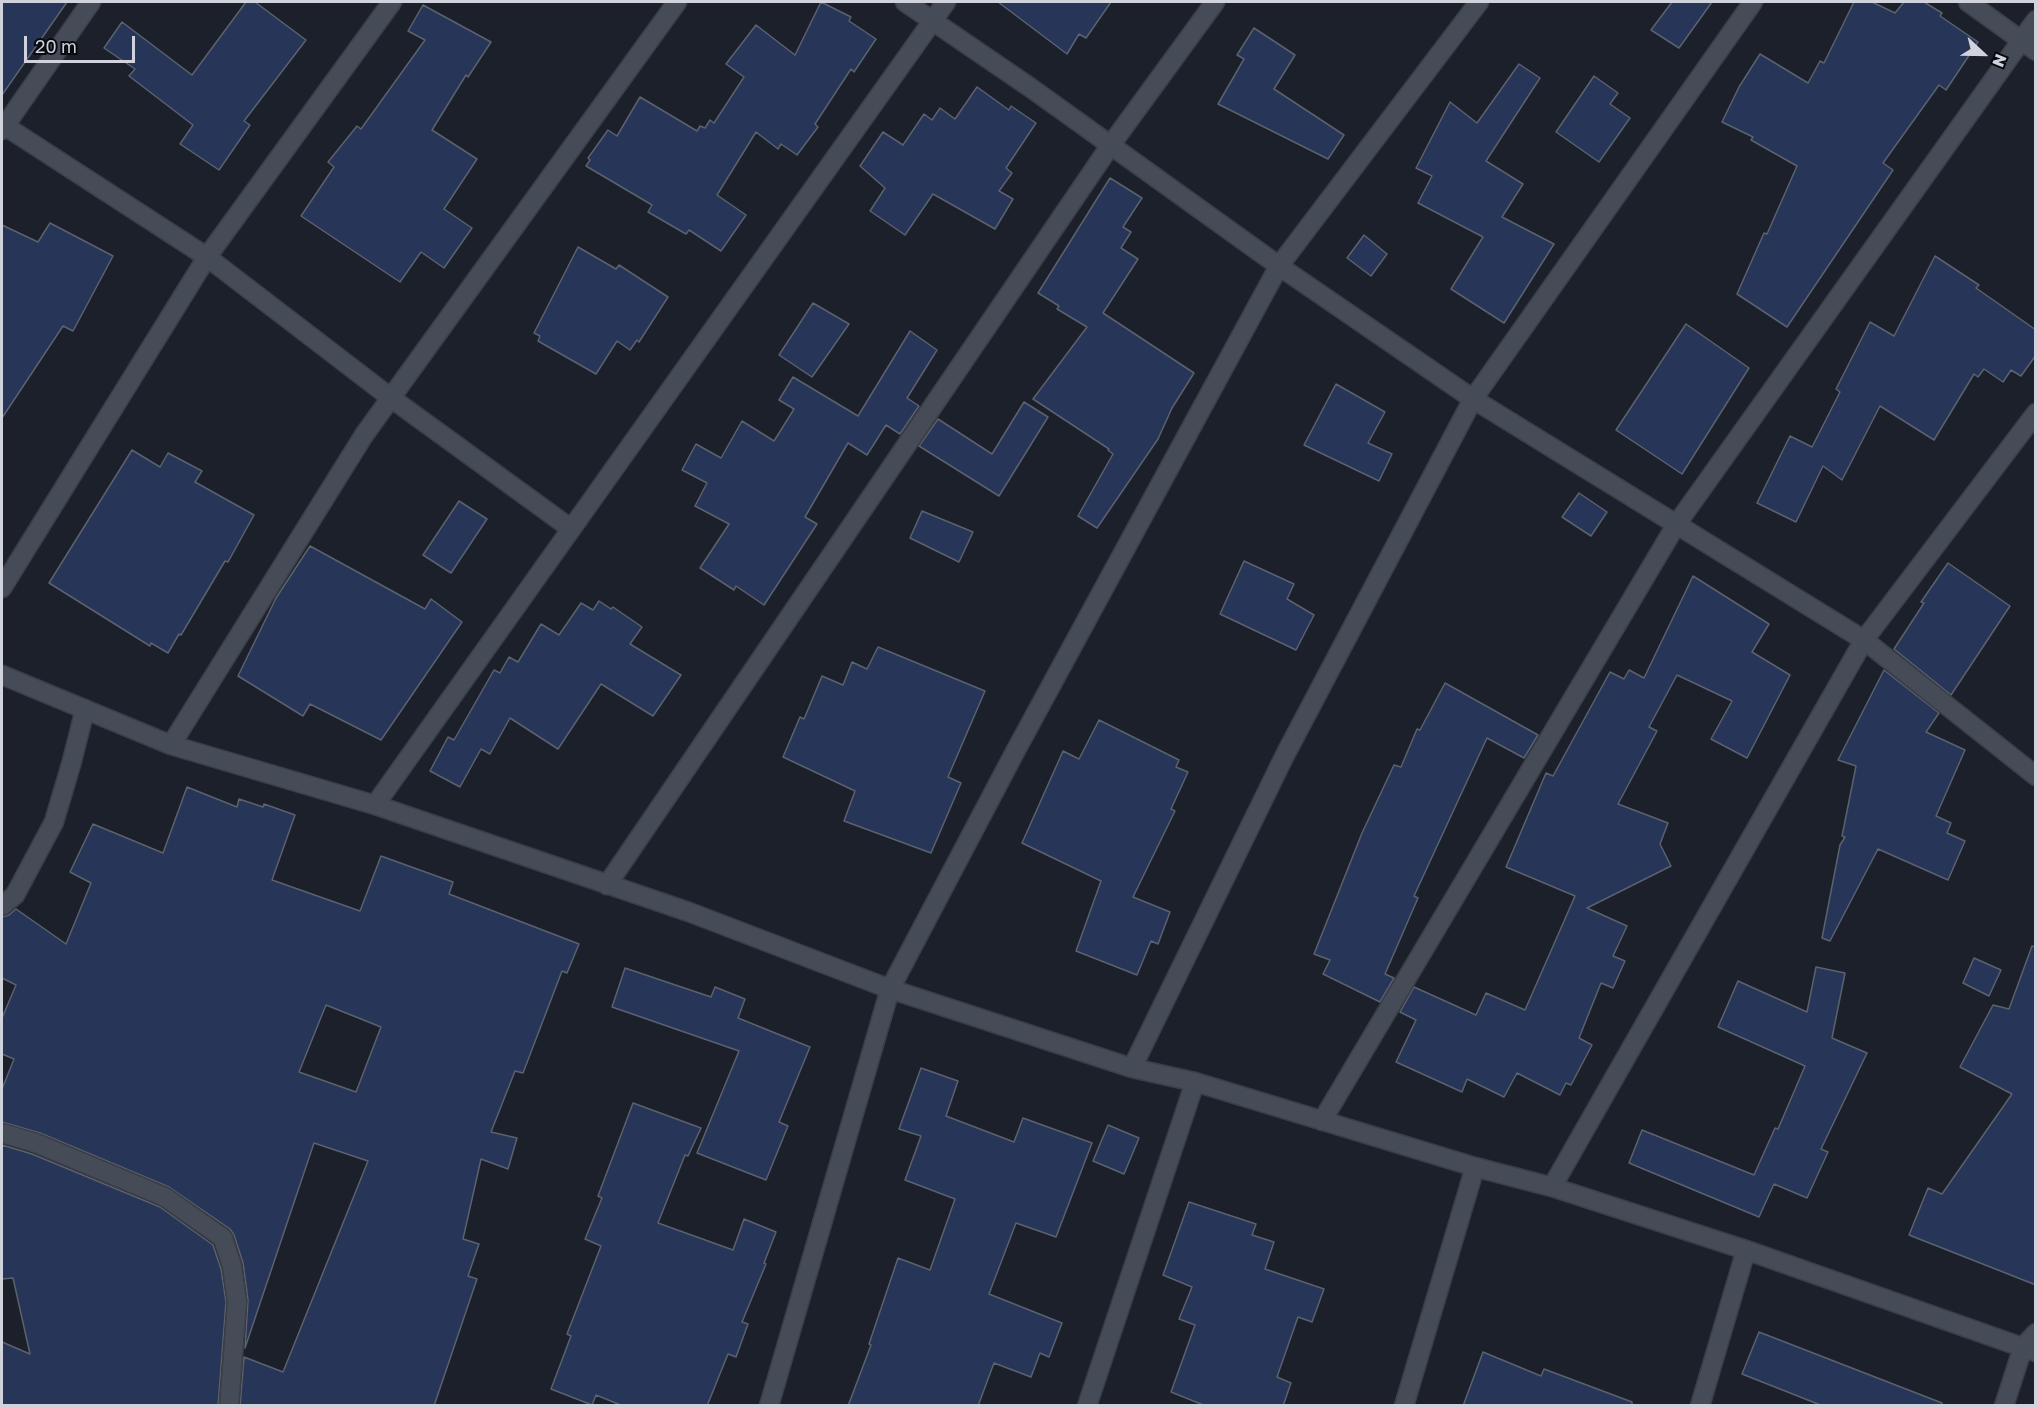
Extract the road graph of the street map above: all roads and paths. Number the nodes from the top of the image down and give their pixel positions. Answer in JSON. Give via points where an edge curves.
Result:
{"nodes":[{"id":1,"x":91,"y":2,"type":"edge"},
{"id":2,"x":392,"y":2,"type":"edge"},
{"id":3,"x":677,"y":2,"type":"edge"},
{"id":4,"x":905,"y":2,"type":"edge"},
{"id":5,"x":946,"y":2,"type":"edge"},
{"id":6,"x":1215,"y":2,"type":"edge"},
{"id":7,"x":1479,"y":2,"type":"edge"},
{"id":8,"x":1753,"y":2,"type":"edge"},
{"id":9,"x":1968,"y":2,"type":"edge"},
{"id":10,"x":933,"y":20,"type":"junction"},
{"id":11,"x":2036,"y":20,"type":"edge"},
{"id":12,"x":2028,"y":45,"type":"edge"},
{"id":13,"x":2,"y":126,"type":"edge"},
{"id":14,"x":1110,"y":146,"type":"junction"},
{"id":15,"x":207,"y":257,"type":"junction"},
{"id":16,"x":1279,"y":266,"type":"junction"},
{"id":17,"x":391,"y":398,"type":"junction"},
{"id":18,"x":1473,"y":399,"type":"junction"},
{"id":19,"x":2036,"y":413,"type":"edge"},
{"id":20,"x":1676,"y":525,"type":"junction"},
{"id":21,"x":570,"y":528,"type":"junction"},
{"id":22,"x":2,"y":588,"type":"edge"},
{"id":23,"x":1864,"y":640,"type":"junction"},
{"id":24,"x":2,"y":675,"type":"edge"},
{"id":25,"x":85,"y":709,"type":"junction"},
{"id":26,"x":171,"y":745,"type":"junction"},
{"id":27,"x":2033,"y":770,"type":"edge"},
{"id":28,"x":375,"y":804,"type":"junction"},
{"id":29,"x":608,"y":885,"type":"junction"},
{"id":30,"x":2,"y":906,"type":"edge"},
{"id":31,"x":890,"y":989,"type":"junction"},
{"id":32,"x":1132,"y":1068,"type":"junction"},
{"id":33,"x":1196,"y":1082,"type":"junction"},
{"id":34,"x":1322,"y":1120,"type":"junction"},
{"id":35,"x":2,"y":1133,"type":"edge"},
{"id":36,"x":1475,"y":1167,"type":"junction"},
{"id":37,"x":1552,"y":1187,"type":"junction"},
{"id":38,"x":1746,"y":1250,"type":"junction"},
{"id":39,"x":2036,"y":1333,"type":"edge"},
{"id":40,"x":2029,"y":1349,"type":"edge"},
{"id":41,"x":229,"y":1406,"type":"edge"},
{"id":42,"x":769,"y":1406,"type":"edge"},
{"id":43,"x":1087,"y":1406,"type":"edge"},
{"id":44,"x":1404,"y":1406,"type":"edge"},
{"id":45,"x":1700,"y":1406,"type":"edge"},
{"id":46,"x":2004,"y":1406,"type":"edge"}],
"edges":[{"from":1,"to":13,"type":"street"},
{"from":2,"to":15,"type":"street"},
{"from":3,"to":17,"type":"street"},
{"from":4,"to":10,"type":"street"},
{"from":5,"to":10,"type":"street"},
{"from":6,"to":14,"type":"street"},
{"from":7,"to":16,"type":"street"},
{"from":8,"to":18,"type":"street"},
{"from":9,"to":12,"type":"street"},
{"from":10,"to":14,"type":"street"},
{"from":10,"to":21,"type":"street"},
{"from":11,"to":12,"type":"street"},
{"from":12,"to":20,"type":"street"},
{"from":13,"to":15,"type":"street"},
{"from":14,"to":16,"type":"street"},
{"from":14,"to":29,"type":"street"},
{"from":15,"to":17,"type":"street"},
{"from":15,"to":22,"type":"street"},
{"from":16,"to":18,"type":"street"},
{"from":16,"to":31,"type":"street"},
{"from":17,"to":21,"type":"street"},
{"from":17,"to":26,"type":"street"},
{"from":18,"to":20,"type":"street"},
{"from":18,"to":32,"type":"street","via":[[1285,755]]},
{"from":19,"to":23,"type":"street"},
{"from":20,"to":23,"type":"street"},
{"from":20,"to":34,"type":"street"},
{"from":21,"to":28,"type":"street"},
{"from":23,"to":27,"type":"street"},
{"from":23,"to":37,"type":"street"},
{"from":24,"to":25,"type":"street"},
{"from":25,"to":26,"type":"street"},
{"from":25,"to":30,"type":"street","via":[[54,822],[15,895]]},
{"from":26,"to":28,"type":"street"},
{"from":28,"to":29,"type":"street"},
{"from":29,"to":31,"type":"street","via":[[690,912]]},
{"from":31,"to":32,"type":"street"},
{"from":31,"to":42,"type":"street"},
{"from":32,"to":33,"type":"street"},
{"from":33,"to":34,"type":"street"},
{"from":33,"to":43,"type":"street"},
{"from":34,"to":36,"type":"street"},
{"from":35,"to":41,"type":"street","via":[[36,1143],[165,1197],[223,1238],[237,1302]]},
{"from":36,"to":37,"type":"street"},
{"from":36,"to":44,"type":"street"},
{"from":37,"to":38,"type":"street"},
{"from":38,"to":40,"type":"street"},
{"from":38,"to":45,"type":"street"},
{"from":39,"to":40,"type":"street"},
{"from":40,"to":46,"type":"street"}]}
